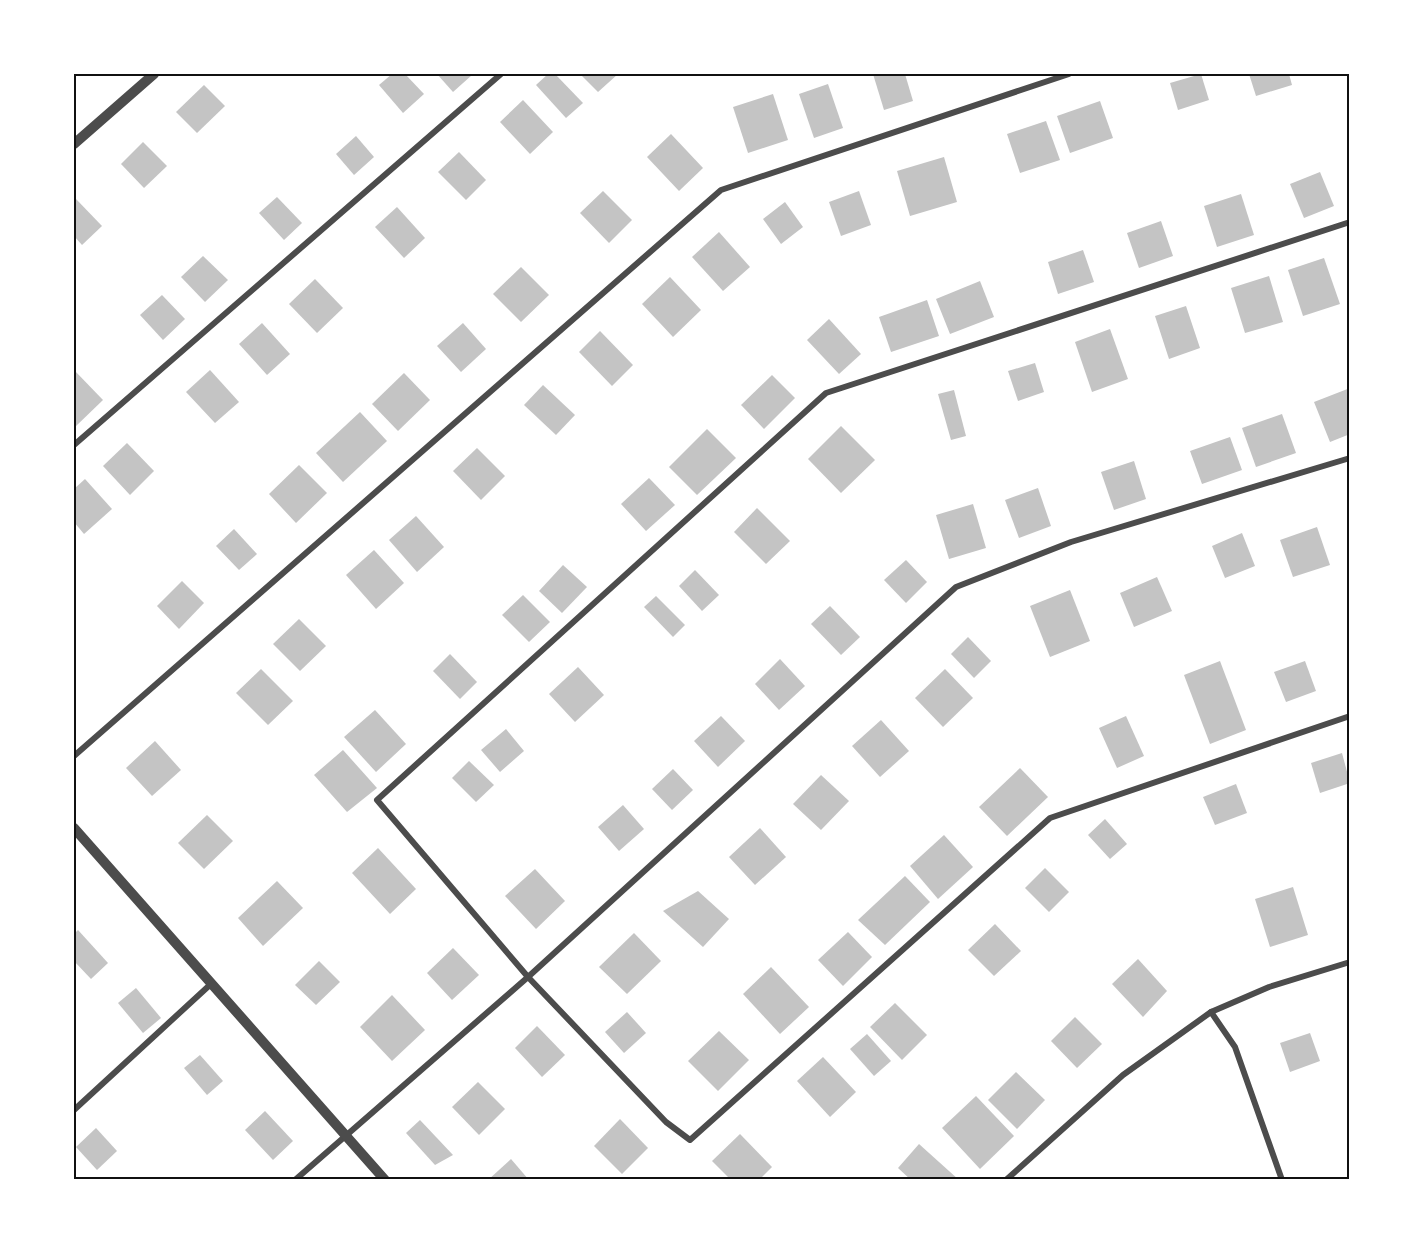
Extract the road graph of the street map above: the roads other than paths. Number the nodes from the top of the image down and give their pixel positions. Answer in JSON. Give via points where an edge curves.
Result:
{"nodes":[{"id":1,"x":154,"y":74,"type":"edge"},
{"id":2,"x":501,"y":74,"type":"edge"},
{"id":3,"x":1070,"y":74,"type":"edge"},
{"id":4,"x":74,"y":144,"type":"edge"},
{"id":5,"x":1350,"y":222,"type":"edge"},
{"id":6,"x":74,"y":445,"type":"edge"},
{"id":7,"x":1350,"y":458,"type":"edge"},
{"id":8,"x":1350,"y":716,"type":"edge"},
{"id":9,"x":74,"y":756,"type":"edge"},
{"id":10,"x":74,"y":828,"type":"edge"},
{"id":11,"x":1350,"y":962,"type":"edge"},
{"id":12,"x":528,"y":977,"type":"junction"},
{"id":13,"x":212,"y":983,"type":"junction"},
{"id":14,"x":1211,"y":1012,"type":"junction"},
{"id":15,"x":74,"y":1110,"type":"edge"},
{"id":16,"x":346,"y":1135,"type":"junction"},
{"id":17,"x":295,"y":1179,"type":"edge"},
{"id":18,"x":385,"y":1179,"type":"edge"},
{"id":19,"x":1006,"y":1179,"type":"edge"},
{"id":20,"x":1281,"y":1179,"type":"edge"}],
"edges":[{"from":1,"to":4,"type":"street"},
{"from":2,"to":6,"type":"street"},
{"from":3,"to":9,"type":"street","via":[[721,190]]},
{"from":5,"to":12,"type":"street","via":[[826,393],[377,800]]},
{"from":7,"to":12,"type":"street","via":[[1071,542],[956,586]]},
{"from":8,"to":12,"type":"street","via":[[1050,818],[690,1140],[666,1122]]},
{"from":10,"to":13,"type":"street"},
{"from":11,"to":14,"type":"street","via":[[1269,987]]},
{"from":12,"to":16,"type":"street"},
{"from":13,"to":15,"type":"street"},
{"from":13,"to":16,"type":"street"},
{"from":14,"to":19,"type":"street","via":[[1123,1075]]},
{"from":14,"to":20,"type":"street","via":[[1235,1047]]},
{"from":16,"to":17,"type":"street"},
{"from":16,"to":18,"type":"street"}]}
